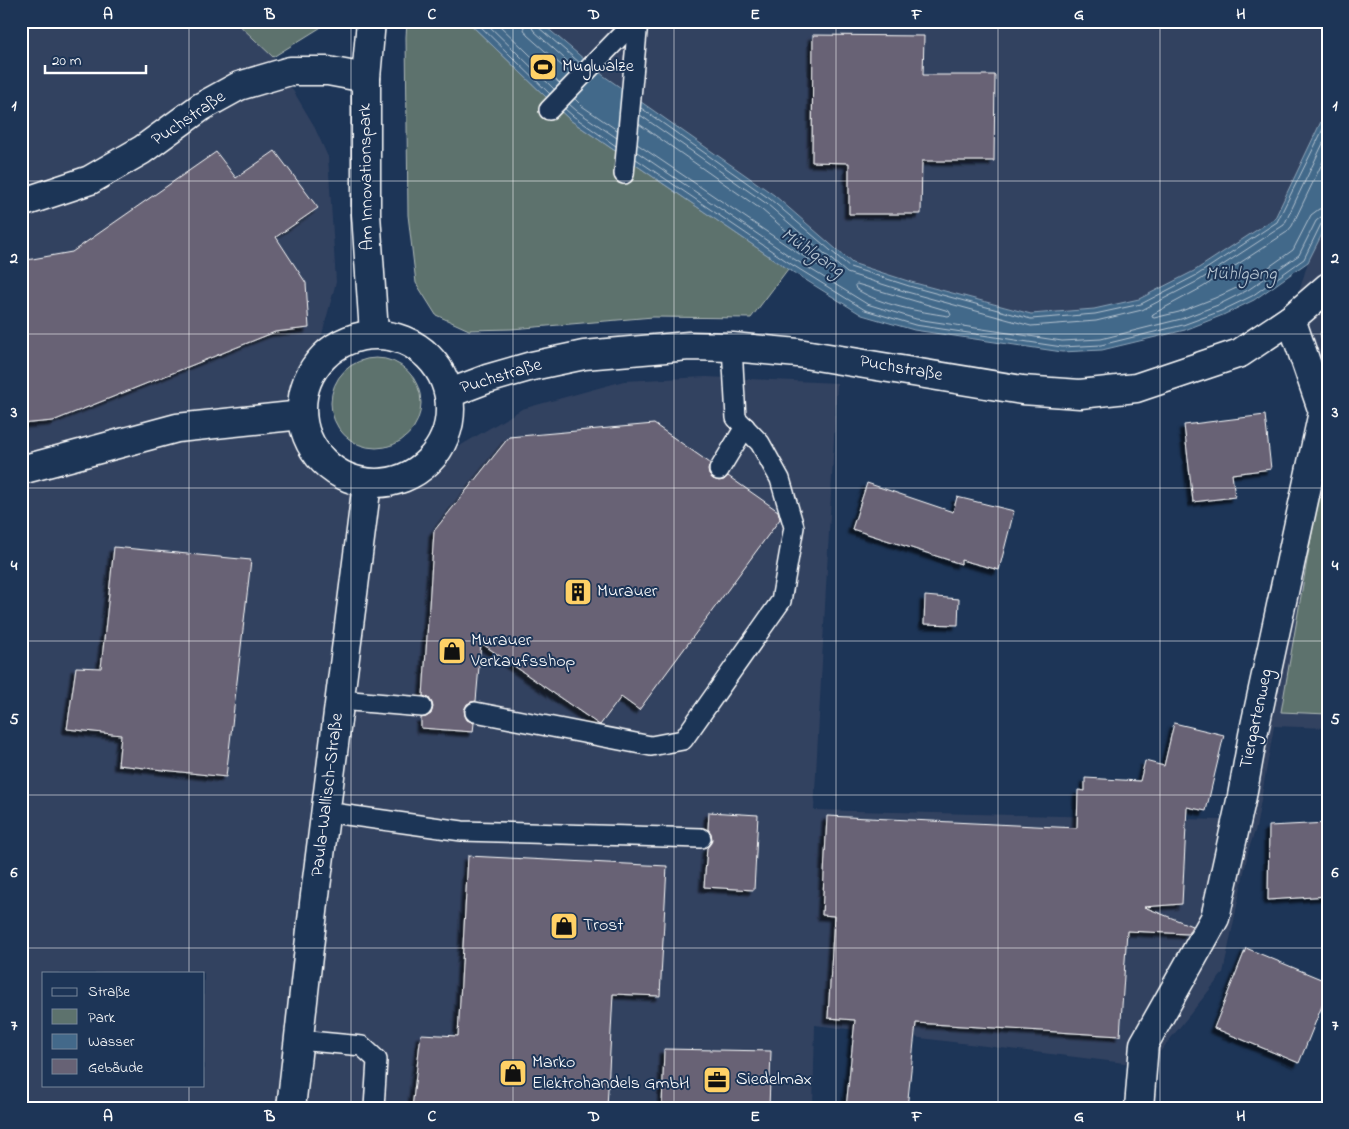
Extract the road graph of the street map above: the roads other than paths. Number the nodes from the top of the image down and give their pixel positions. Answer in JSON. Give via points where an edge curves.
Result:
{"nodes":[{"id":1,"x":371,"y":21,"type":"edge"},
{"id":2,"x":636,"y":21,"type":"edge"},
{"id":3,"x":366,"y":78,"type":"junction"},
{"id":4,"x":548,"y":110,"type":"dead end"},
{"id":5,"x":624,"y":174,"type":"dead end"},
{"id":6,"x":21,"y":203,"type":"edge"},
{"id":7,"x":1328,"y":287,"type":"edge"},
{"id":8,"x":1291,"y":319,"type":"junction"},
{"id":9,"x":374,"y":333,"type":"junction"},
{"id":10,"x":732,"y":347,"type":"junction"},
{"id":11,"x":450,"y":393,"type":"junction"},
{"id":12,"x":302,"y":415,"type":"junction"},
{"id":13,"x":745,"y":427,"type":"junction"},
{"id":14,"x":21,"y":470,"type":"edge"},
{"id":15,"x":719,"y":470,"type":"dead end"},
{"id":16,"x":368,"y":483,"type":"junction"},
{"id":17,"x":340,"y":700,"type":"junction"},
{"id":18,"x":422,"y":707,"type":"dead end"},
{"id":19,"x":475,"y":712,"type":"dead end"},
{"id":20,"x":325,"y":812,"type":"junction"},
{"id":21,"x":701,"y":838,"type":"dead end"},
{"id":22,"x":299,"y":1040,"type":"junction"},
{"id":23,"x":291,"y":1108,"type":"edge"},
{"id":24,"x":374,"y":1108,"type":"edge"},
{"id":25,"x":1139,"y":1108,"type":"edge"}],
"edges":[{"from":1,"to":3,"type":"street","name":"Am Innovationspark"},
{"from":2,"to":4,"type":"lane"},
{"from":2,"to":5,"type":"lane"},
{"from":3,"to":6,"type":"street","name":"Puchstraße","via":[[328,71],[290,71],[239,86],[201,106],[142,150],[90,180]]},
{"from":3,"to":9,"type":"street","name":"Am Innovationspark","via":[[366,214]]},
{"from":7,"to":8,"type":"street","name":"Puchstraße"},
{"from":8,"to":10,"type":"street","name":"Puchstraße","via":[[1240,353],[1136,388],[1080,394],[1022,390],[808,354]]},
{"from":8,"to":25,"type":"street","name":"Tiergartenweg","via":[[1323,412],[1215,918],[1144,1044]]},
{"from":9,"to":11,"type":"street","name":"Puchstraße","via":[[427,352],[444,373]]},
{"from":9,"to":12,"type":"street","name":"Puchstraße","via":[[344,340],[328,351],[314,368]]},
{"from":10,"to":11,"type":"street","name":"Puchstraße","via":[[689,346],[584,355],[532,366]]},
{"from":10,"to":13,"type":"lane","via":[[736,418]]},
{"from":11,"to":16,"type":"street","name":"Puchstraße","via":[[446,428],[439,451],[411,476]]},
{"from":12,"to":14,"type":"street","via":[[177,428]]},
{"from":12,"to":16,"type":"street","name":"Puchstraße","via":[[318,454],[351,479]]},
{"from":13,"to":15,"type":"lane"},
{"from":13,"to":19,"type":"lane","via":[[760,443],[780,479],[794,527],[781,601],[683,740],[651,746]]},
{"from":16,"to":17,"type":"street","name":"Paula-Wallisch-Straße"},
{"from":17,"to":18,"type":"lane"},
{"from":17,"to":20,"type":"street","name":"Paula-Wallisch-Straße"},
{"from":20,"to":21,"type":"lane","via":[[462,831]]},
{"from":20,"to":22,"type":"street","name":"Paula-Wallisch-Straße"},
{"from":22,"to":23,"type":"street","name":"Paula-Wallisch-Straße"},
{"from":22,"to":24,"type":"lane","via":[[362,1046],[377,1060]]}]}
